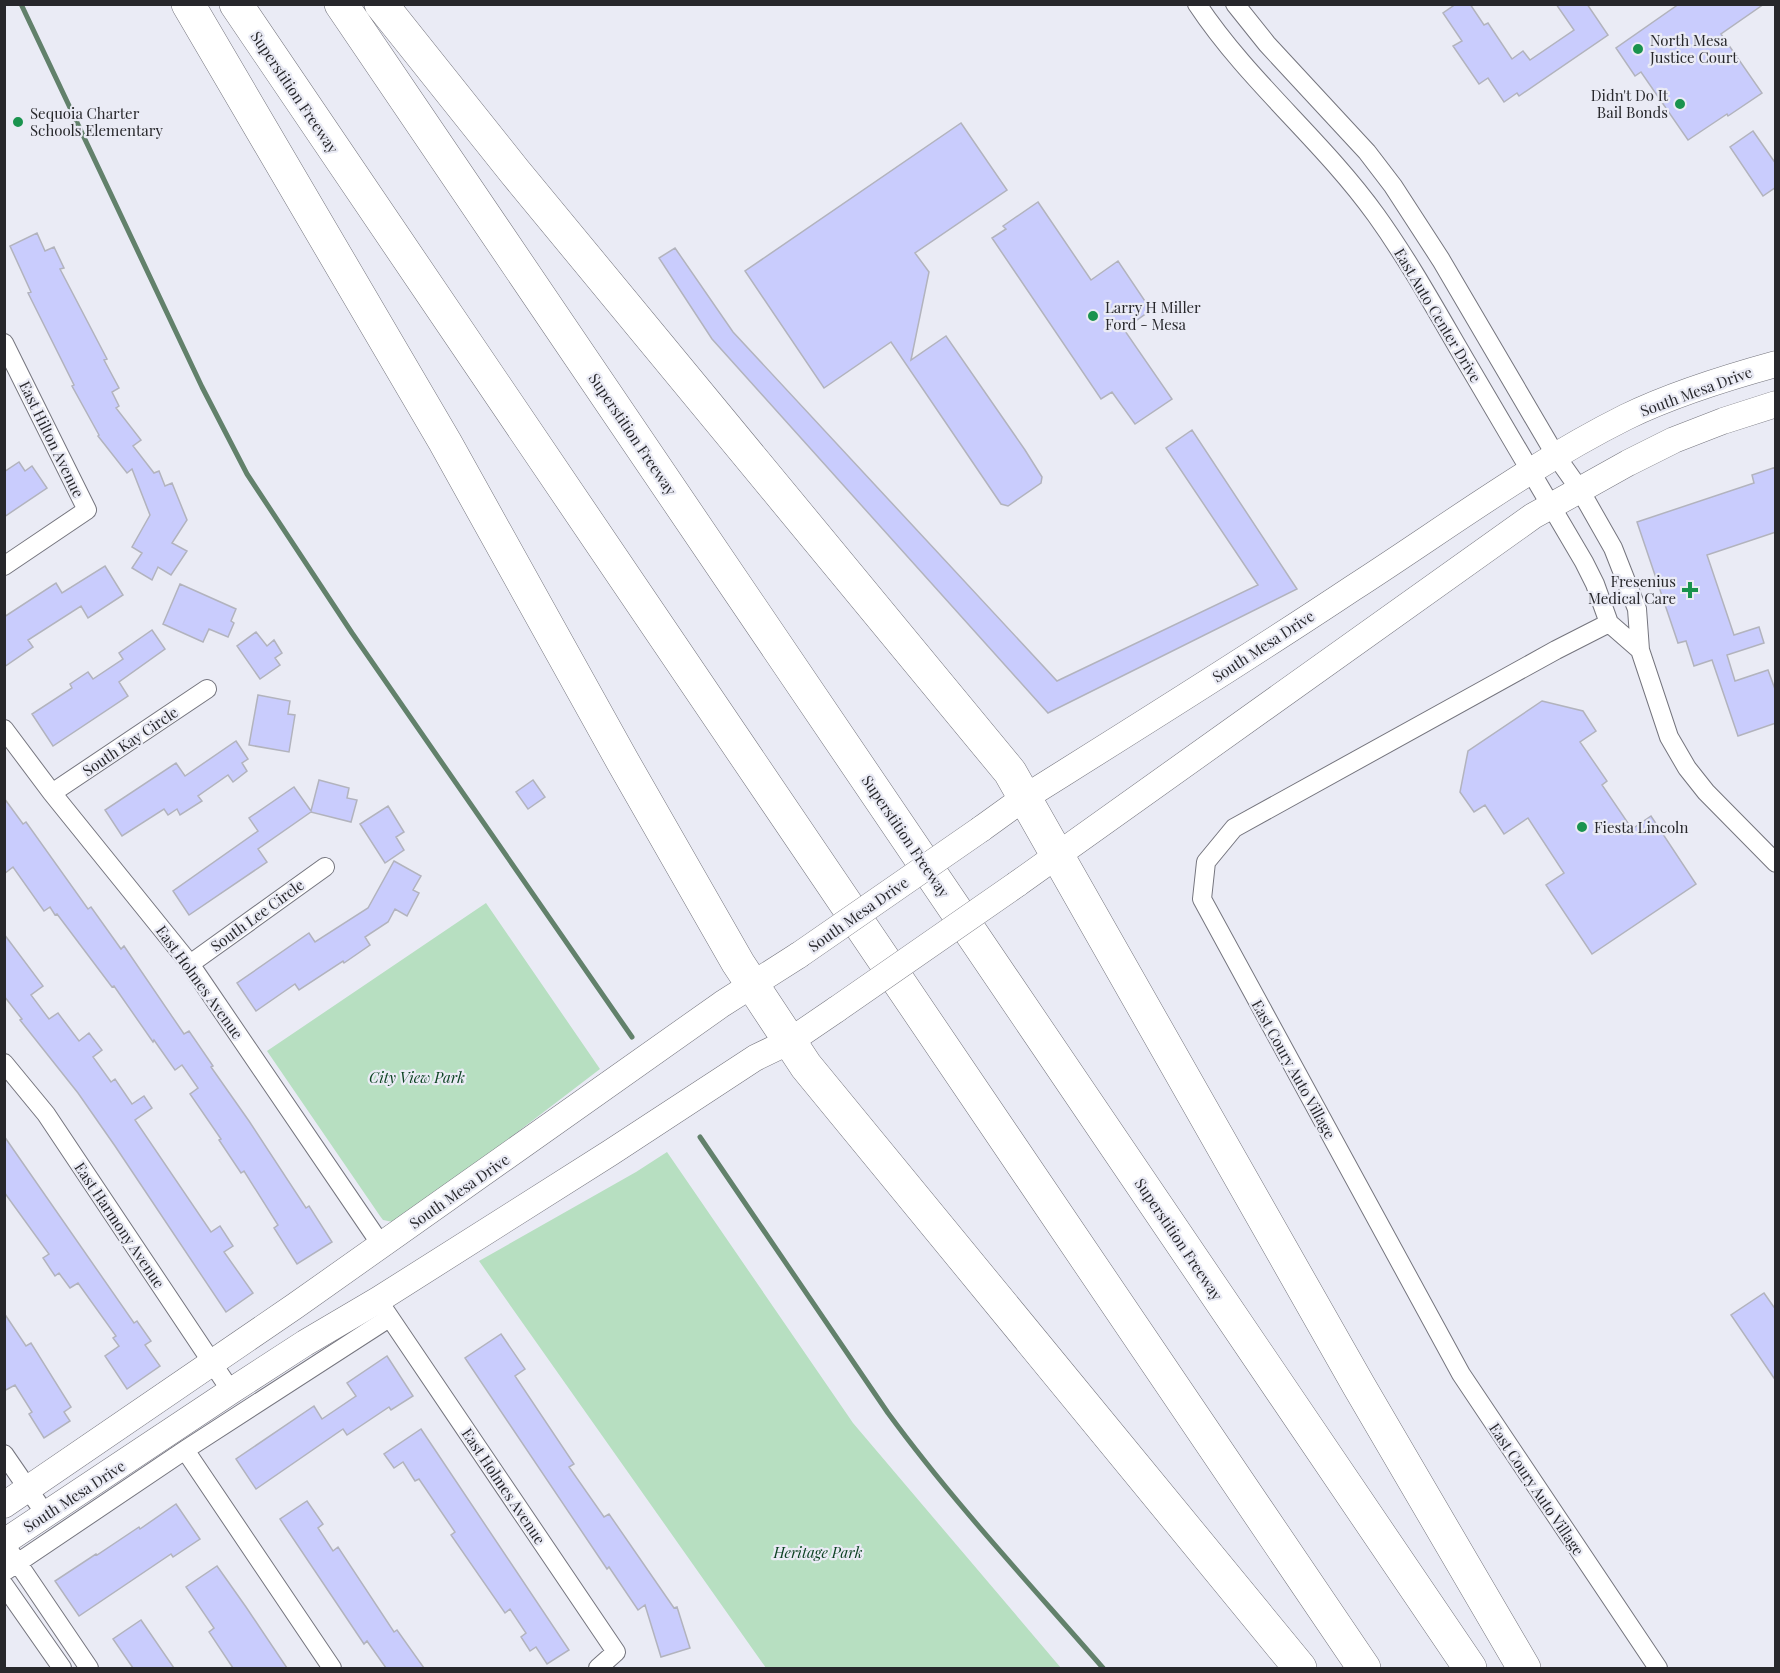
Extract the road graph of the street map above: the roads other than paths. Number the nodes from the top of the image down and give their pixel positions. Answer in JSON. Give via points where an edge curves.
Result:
{"nodes":[{"id":1,"x":188,"y":4,"type":"edge"},
{"id":2,"x":236,"y":4,"type":"edge"},
{"id":3,"x":341,"y":4,"type":"edge"},
{"id":4,"x":381,"y":4,"type":"edge"},
{"id":5,"x":1197,"y":4,"type":"edge"},
{"id":6,"x":1235,"y":4,"type":"edge"},
{"id":7,"x":4,"y":343,"type":"edge"},
{"id":8,"x":1776,"y":364,"type":"edge"},
{"id":9,"x":1776,"y":387,"type":"edge"},
{"id":10,"x":1776,"y":404,"type":"edge"},
{"id":11,"x":1688,"y":434,"type":"junction"},
{"id":12,"x":1556,"y":456,"type":"junction"},
{"id":13,"x":1531,"y":471,"type":"junction"},
{"id":14,"x":1580,"y":490,"type":"junction"},
{"id":15,"x":1551,"y":506,"type":"junction"},
{"id":16,"x":4,"y":566,"type":"edge"},
{"id":17,"x":1609,"y":623,"type":"junction"},
{"id":18,"x":1640,"y":650,"type":"junction"},
{"id":19,"x":207,"y":689,"type":"dead end"},
{"id":20,"x":4,"y":729,"type":"edge"},
{"id":21,"x":52,"y":793,"type":"junction"},
{"id":22,"x":1024,"y":798,"type":"junction"},
{"id":23,"x":1058,"y":856,"type":"junction"},
{"id":24,"x":1776,"y":863,"type":"edge"},
{"id":25,"x":325,"y":867,"type":"dead end"},
{"id":26,"x":190,"y":963,"type":"junction"},
{"id":27,"x":752,"y":984,"type":"junction"},
{"id":28,"x":790,"y":1041,"type":"junction"},
{"id":29,"x":4,"y":1063,"type":"edge"},
{"id":30,"x":382,"y":1246,"type":"junction"},
{"id":31,"x":384,"y":1309,"type":"junction"},
{"id":32,"x":213,"y":1362,"type":"junction"},
{"id":33,"x":231,"y":1390,"type":"junction"},
{"id":34,"x":185,"y":1450,"type":"junction"},
{"id":35,"x":4,"y":1454,"type":"edge"},
{"id":36,"x":28,"y":1488,"type":"junction"},
{"id":37,"x":4,"y":1505,"type":"edge"},
{"id":38,"x":46,"y":1515,"type":"junction"},
{"id":39,"x":4,"y":1542,"type":"edge"},
{"id":40,"x":11,"y":1568,"type":"edge"},
{"id":41,"x":4,"y":1585,"type":"edge"},
{"id":42,"x":62,"y":1668,"type":"edge"},
{"id":43,"x":89,"y":1668,"type":"edge"},
{"id":44,"x":332,"y":1668,"type":"edge"},
{"id":45,"x":598,"y":1668,"type":"edge"},
{"id":46,"x":1300,"y":1668,"type":"edge"},
{"id":47,"x":1364,"y":1668,"type":"edge"},
{"id":48,"x":1470,"y":1668,"type":"edge"},
{"id":49,"x":1524,"y":1668,"type":"edge"},
{"id":50,"x":1658,"y":1668,"type":"edge"}],
"edges":[{"from":1,"to":27,"type":"highway","via":[[445,442]]},
{"from":2,"to":47,"type":"highway","name":"Superstition Freeway"},
{"from":3,"to":48,"type":"highway","name":"Superstition Freeway"},
{"from":4,"to":22,"type":"highway","via":[[1010,772]]},
{"from":5,"to":13,"type":"street","name":"East Auto Center Drive","via":[[1228,48],[1376,214]]},
{"from":6,"to":12,"type":"street","name":"East Auto Center Drive","via":[[1393,186]]},
{"from":7,"to":16,"type":"street","name":"East Hilton Avenue","via":[[87,510]]},
{"from":8,"to":12,"type":"main road","name":"South Mesa Drive","via":[[1681,393]]},
{"from":9,"to":11,"type":"main road","via":[[1736,399]]},
{"from":10,"to":11,"type":"main road","name":"South Mesa Drive"},
{"from":11,"to":14,"type":"main road","name":"South Mesa Drive"},
{"from":12,"to":13,"type":"main road","name":"South Mesa Drive"},
{"from":12,"to":14,"type":"street","name":"East Auto Center Drive"},
{"from":13,"to":15,"type":"street","name":"East Auto Center Drive"},
{"from":13,"to":22,"type":"main road","name":"South Mesa Drive"},
{"from":14,"to":15,"type":"main road","name":"South Mesa Drive"},
{"from":14,"to":18,"type":"street","name":"East Auto Center Drive","via":[[1613,548],[1637,609]]},
{"from":15,"to":17,"type":"street","name":"East Auto Center Drive","via":[[1595,584]]},
{"from":15,"to":23,"type":"main road","name":"South Mesa Drive"},
{"from":17,"to":18,"type":"street","name":"East Auto Center Drive"},
{"from":17,"to":50,"type":"street","name":"East Coury Auto Village","via":[[1234,828],[1206,862],[1202,898],[1461,1374]]},
{"from":18,"to":24,"type":"street","name":"East Auto Center Drive","via":[[1669,737],[1687,768]]},
{"from":19,"to":21,"type":"street","name":"South Kay Circle"},
{"from":20,"to":21,"type":"street","name":"East Holmes Avenue"},
{"from":21,"to":26,"type":"street","name":"East Holmes Avenue"},
{"from":22,"to":23,"type":"highway"},
{"from":22,"to":27,"type":"main road","name":"South Mesa Drive","bridge":true},
{"from":23,"to":28,"type":"main road","name":"South Mesa Drive","bridge":true},
{"from":23,"to":49,"type":"highway","via":[[1365,1397]]},
{"from":25,"to":26,"type":"street","name":"South Lee Circle"},
{"from":26,"to":30,"type":"street","name":"East Holmes Avenue"},
{"from":27,"to":28,"type":"highway"},
{"from":27,"to":30,"type":"main road","name":"South Mesa Drive"},
{"from":28,"to":31,"type":"main road","name":"South Mesa Drive","via":[[755,1058],[617,1149]]},
{"from":28,"to":46,"type":"highway","via":[[806,1066]]},
{"from":29,"to":32,"type":"street","name":"East Harmony Avenue","via":[[45,1114]]},
{"from":30,"to":32,"type":"main road","name":"South Mesa Drive"},
{"from":31,"to":33,"type":"main road","name":"South Mesa Drive","via":[[305,1343]]},
{"from":31,"to":34,"type":"street","name":"South Mesa Drive"},
{"from":31,"to":45,"type":"street","name":"East Holmes Avenue","via":[[616,1652]]},
{"from":32,"to":33,"type":"street","name":"East Harmony Avenue"},
{"from":32,"to":36,"type":"main road","name":"South Mesa Drive"},
{"from":33,"to":38,"type":"main road","name":"South Mesa Drive"},
{"from":34,"to":40,"type":"street","name":"South Mesa Drive"},
{"from":34,"to":44,"type":"street"},
{"from":35,"to":36,"type":"street"},
{"from":36,"to":37,"type":"main road","name":"South Mesa Drive"},
{"from":36,"to":38,"type":"street"},
{"from":38,"to":39,"type":"main road","name":"South Mesa Drive"},
{"from":39,"to":40,"type":"street"},
{"from":40,"to":43,"type":"street"},
{"from":41,"to":42,"type":"street"}]}
